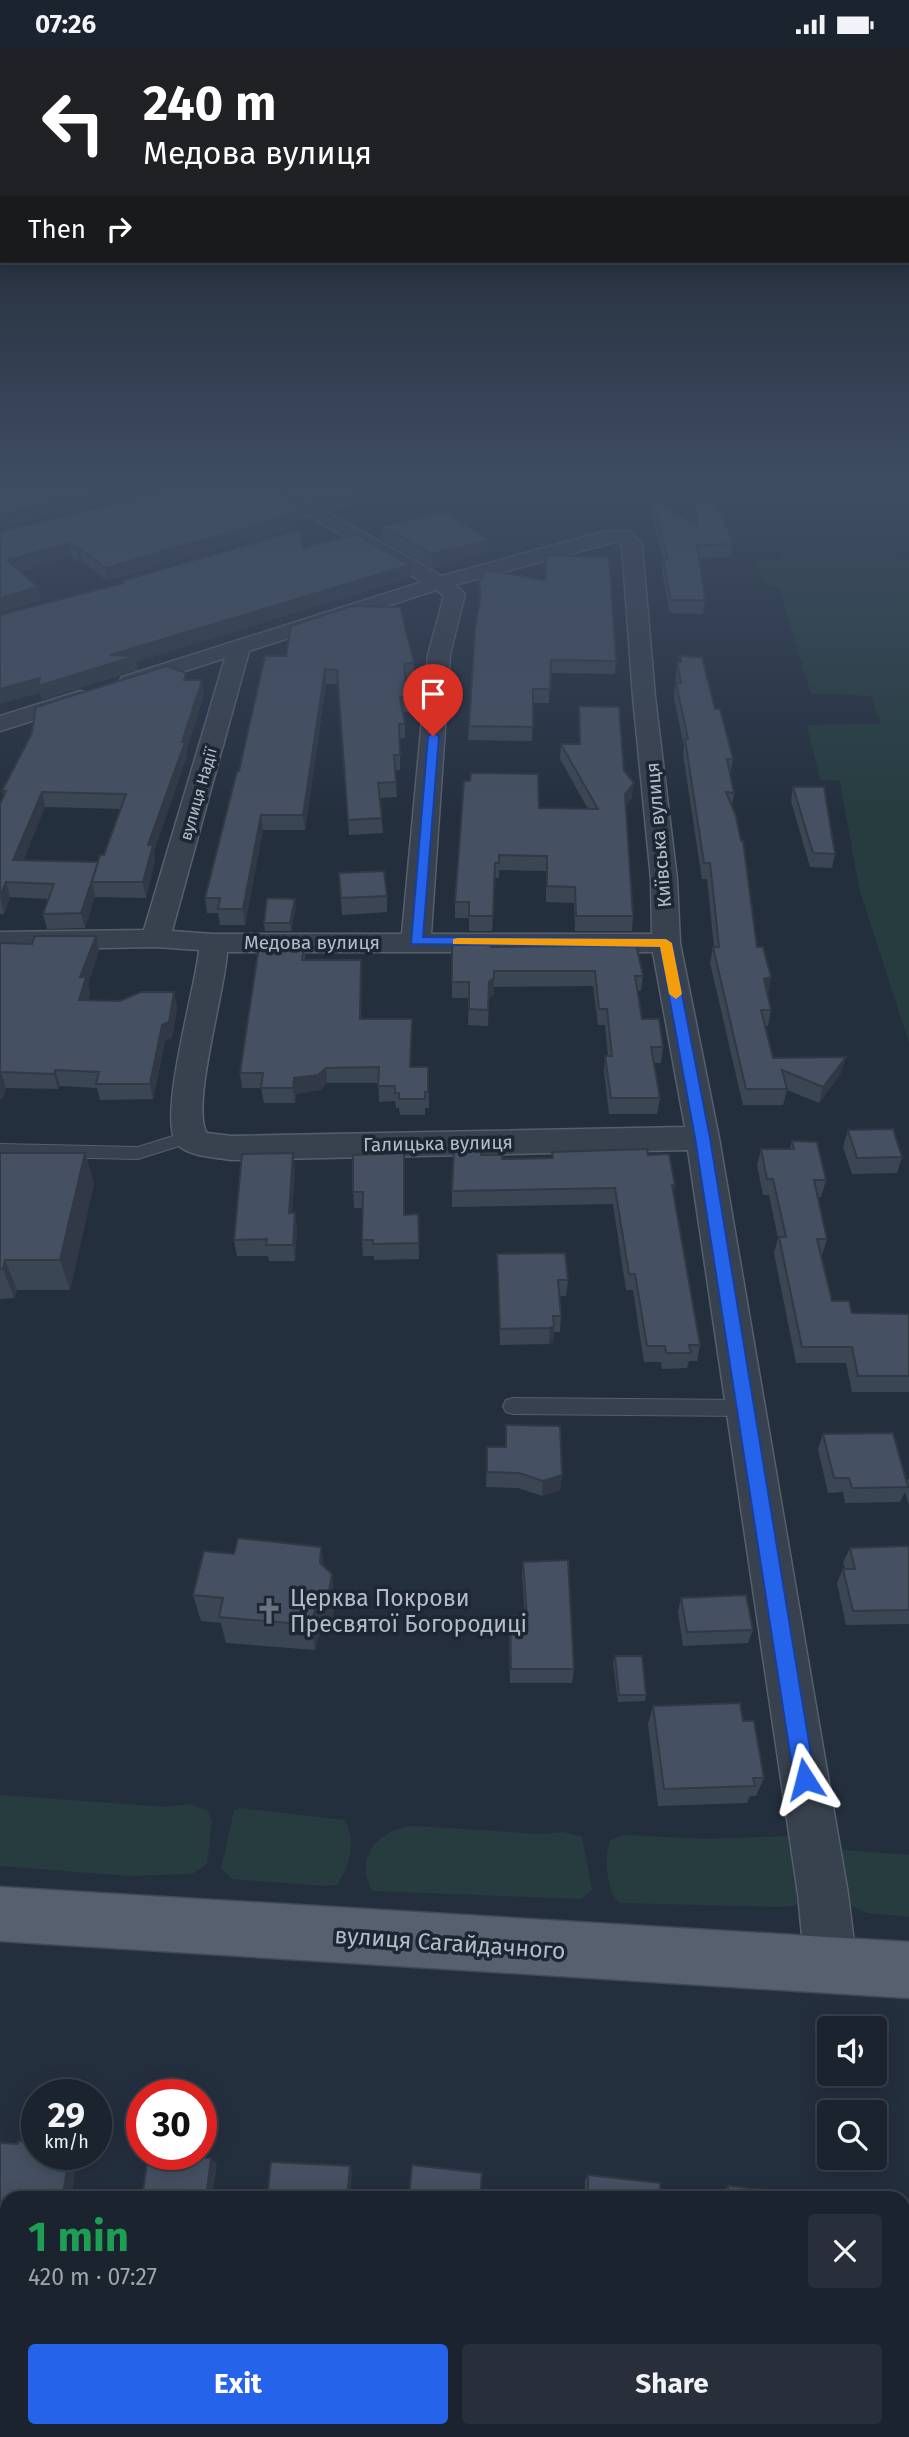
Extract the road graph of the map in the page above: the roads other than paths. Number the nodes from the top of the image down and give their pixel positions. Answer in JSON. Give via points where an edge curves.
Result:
{"nodes":[{"id":1,"x":405,"y":595,"type":"edge"},
{"id":2,"x":455,"y":595,"type":"edge"},
{"id":3,"x":636,"y":595,"type":"edge"},
{"id":4,"x":239,"y":649,"type":"junction"},
{"id":5,"x":0,"y":724,"type":"edge"},
{"id":6,"x":156,"y":938,"type":"junction"},
{"id":7,"x":0,"y":941,"type":"edge"},
{"id":8,"x":416,"y":941,"type":"junction"},
{"id":9,"x":213,"y":943,"type":"junction"},
{"id":10,"x":666,"y":943,"type":"junction"},
{"id":11,"x":188,"y":1129,"type":"junction"},
{"id":12,"x":703,"y":1138,"type":"junction"},
{"id":13,"x":0,"y":1150,"type":"edge"},
{"id":14,"x":513,"y":1406,"type":"dead end"},
{"id":15,"x":746,"y":1408,"type":"junction"},
{"id":16,"x":0,"y":1914,"type":"edge"},
{"id":17,"x":831,"y":1967,"type":"junction"},
{"id":18,"x":905,"y":1970,"type":"edge"}],
"edges":[{"from":1,"to":4,"type":"street"},
{"from":2,"to":8,"type":"street","via":[[439,655]]},
{"from":3,"to":10,"type":"street","name":"Київська вулиця","via":[[664,879]]},
{"from":4,"to":5,"type":"street"},
{"from":4,"to":6,"type":"street","name":"вулиця Надії"},
{"from":6,"to":7,"type":"street","name":"Медова вулиця"},
{"from":6,"to":9,"type":"street","name":"Медова вулиця"},
{"from":8,"to":9,"type":"street","name":"Медова вулиця"},
{"from":8,"to":10,"type":"street","name":"Медова вулиця"},
{"from":9,"to":11,"type":"street"},
{"from":10,"to":12,"type":"street","name":"Київська вулиця"},
{"from":11,"to":12,"type":"street","name":"Галицька вулиця","via":[[200,1143],[231,1148]]},
{"from":11,"to":13,"type":"lane","via":[[138,1153]]},
{"from":12,"to":15,"type":"street","name":"Київська вулиця"},
{"from":14,"to":15,"type":"lane"},
{"from":15,"to":17,"type":"street","name":"Київська вулиця"},
{"from":16,"to":17,"type":"main road","name":"вулиця Сагайдачного"},
{"from":17,"to":18,"type":"main road","name":"вулиця Сагайдачного"}]}
